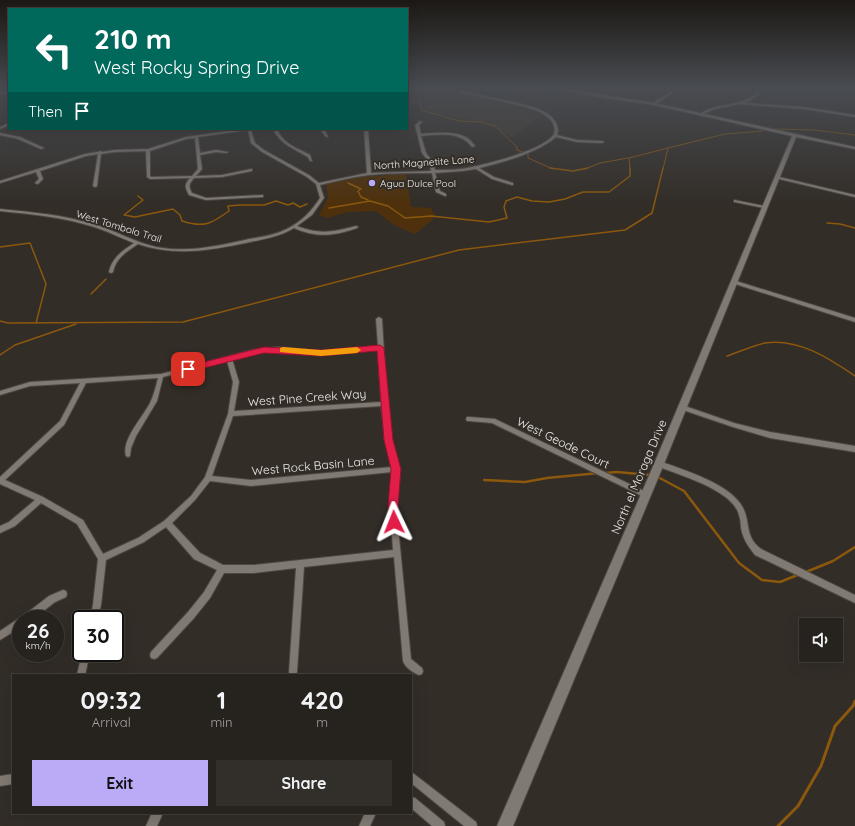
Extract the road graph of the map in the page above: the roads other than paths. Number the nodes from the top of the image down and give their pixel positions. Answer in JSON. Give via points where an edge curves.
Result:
{"nodes":[{"id":1,"x":417,"y":127,"type":"edge"},
{"id":2,"x":555,"y":127,"type":"edge"},
{"id":3,"x":754,"y":127,"type":"edge"},
{"id":4,"x":243,"y":130,"type":"edge"},
{"id":5,"x":250,"y":130,"type":"edge"},
{"id":6,"x":276,"y":130,"type":"edge"},
{"id":7,"x":323,"y":130,"type":"edge"},
{"id":8,"x":366,"y":130,"type":"edge"},
{"id":9,"x":0,"y":134,"type":"edge"},
{"id":10,"x":420,"y":135,"type":"junction"},
{"id":11,"x":327,"y":136,"type":"dead end"},
{"id":12,"x":555,"y":136,"type":"junction"},
{"id":13,"x":794,"y":136,"type":"junction"},
{"id":14,"x":196,"y":137,"type":"junction"},
{"id":15,"x":602,"y":142,"type":"dead end"},
{"id":16,"x":473,"y":146,"type":"dead end"},
{"id":17,"x":42,"y":148,"type":"dead end"},
{"id":18,"x":855,"y":148,"type":"edge"},
{"id":19,"x":148,"y":150,"type":"junction"},
{"id":20,"x":100,"y":152,"type":"junction"},
{"id":21,"x":226,"y":152,"type":"dead end"},
{"id":22,"x":199,"y":154,"type":"junction"},
{"id":23,"x":311,"y":160,"type":"dead end"},
{"id":24,"x":476,"y":168,"type":"junction"},
{"id":25,"x":251,"y":170,"type":"dead end"},
{"id":26,"x":38,"y":171,"type":"junction"},
{"id":27,"x":433,"y":171,"type":"junction"},
{"id":28,"x":369,"y":174,"type":"junction"},
{"id":29,"x":776,"y":177,"type":"junction"},
{"id":30,"x":193,"y":178,"type":"junction"},
{"id":31,"x":0,"y":182,"type":"edge"},
{"id":32,"x":37,"y":183,"type":"dead end"},
{"id":33,"x":318,"y":184,"type":"junction"},
{"id":34,"x":512,"y":184,"type":"dead end"},
{"id":35,"x":96,"y":186,"type":"dead end"},
{"id":36,"x":262,"y":196,"type":"dead end"},
{"id":37,"x":444,"y":196,"type":"dead end"},
{"id":38,"x":855,"y":196,"type":"edge"},
{"id":39,"x":734,"y":201,"type":"dead end"},
{"id":40,"x":764,"y":207,"type":"junction"},
{"id":41,"x":0,"y":210,"type":"edge"},
{"id":42,"x":295,"y":227,"type":"junction"},
{"id":43,"x":356,"y":227,"type":"dead end"},
{"id":44,"x":137,"y":243,"type":"junction"},
{"id":45,"x":111,"y":272,"type":"dead end"},
{"id":46,"x":734,"y":282,"type":"junction"},
{"id":47,"x":379,"y":319,"type":"dead end"},
{"id":48,"x":855,"y":320,"type":"edge"},
{"id":49,"x":380,"y":348,"type":"junction"},
{"id":50,"x":229,"y":358,"type":"junction"},
{"id":51,"x":161,"y":376,"type":"junction"},
{"id":52,"x":84,"y":381,"type":"junction"},
{"id":53,"x":0,"y":393,"type":"edge"},
{"id":54,"x":384,"y":404,"type":"junction"},
{"id":55,"x":682,"y":407,"type":"junction"},
{"id":56,"x":231,"y":414,"type":"junction"},
{"id":57,"x":469,"y":419,"type":"dead end"},
{"id":58,"x":855,"y":449,"type":"edge"},
{"id":59,"x":128,"y":454,"type":"dead end"},
{"id":60,"x":659,"y":464,"type":"junction"},
{"id":61,"x":396,"y":469,"type":"junction"},
{"id":62,"x":208,"y":478,"type":"junction"},
{"id":63,"x":0,"y":481,"type":"edge"},
{"id":64,"x":646,"y":495,"type":"junction"},
{"id":65,"x":41,"y":499,"type":"junction"},
{"id":66,"x":167,"y":523,"type":"junction"},
{"id":67,"x":0,"y":530,"type":"edge"},
{"id":68,"x":396,"y":553,"type":"junction"},
{"id":69,"x":102,"y":558,"type":"junction"},
{"id":70,"x":300,"y":564,"type":"junction"},
{"id":71,"x":222,"y":569,"type":"junction"},
{"id":72,"x":63,"y":594,"type":"dead end"},
{"id":73,"x":855,"y":599,"type":"edge"},
{"id":74,"x":38,"y":610,"type":"edge"},
{"id":75,"x":96,"y":610,"type":"edge"},
{"id":76,"x":12,"y":628,"type":"edge"},
{"id":77,"x":0,"y":636,"type":"edge"},
{"id":78,"x":154,"y":655,"type":"dead end"},
{"id":79,"x":84,"y":662,"type":"edge"},
{"id":80,"x":419,"y":671,"type":"dead end"},
{"id":81,"x":293,"y":672,"type":"dead end"},
{"id":82,"x":80,"y":674,"type":"edge"},
{"id":83,"x":412,"y":778,"type":"edge"},
{"id":84,"x":12,"y":779,"type":"edge"},
{"id":85,"x":0,"y":781,"type":"edge"},
{"id":86,"x":412,"y":803,"type":"edge"},
{"id":87,"x":157,"y":814,"type":"edge"},
{"id":88,"x":370,"y":814,"type":"edge"},
{"id":89,"x":151,"y":826,"type":"edge"},
{"id":90,"x":364,"y":826,"type":"edge"},
{"id":91,"x":440,"y":826,"type":"edge"},
{"id":92,"x":472,"y":826,"type":"edge"},
{"id":93,"x":504,"y":826,"type":"edge"}],
"edges":[{"from":1,"to":10,"type":"street"},
{"from":2,"to":12,"type":"street"},
{"from":3,"to":13,"type":"street"},
{"from":4,"to":14,"type":"street"},
{"from":5,"to":33,"type":"street","via":[[253,143],[263,151]]},
{"from":6,"to":23,"type":"street","via":[[282,141],[309,156]]},
{"from":7,"to":11,"type":"street"},
{"from":8,"to":28,"type":"street"},
{"from":9,"to":17,"type":"street","via":[[19,138]]},
{"from":10,"to":16,"type":"street","via":[[454,135],[466,138]]},
{"from":10,"to":27,"type":"street","via":[[424,154],[431,162]]},
{"from":12,"to":15,"type":"street"},
{"from":12,"to":24,"type":"street","name":"North Magnetite Lane","via":[[501,161]]},
{"from":13,"to":18,"type":"street"},
{"from":13,"to":29,"type":"street","name":"North el Moraga Drive"},
{"from":14,"to":19,"type":"street"},
{"from":14,"to":22,"type":"street"},
{"from":19,"to":20,"type":"street"},
{"from":19,"to":30,"type":"street","via":[[150,178]]},
{"from":20,"to":26,"type":"street","via":[[73,158]]},
{"from":20,"to":35,"type":"street"},
{"from":21,"to":22,"type":"street"},
{"from":22,"to":30,"type":"street","via":[[200,169]]},
{"from":24,"to":27,"type":"street","name":"North Magnetite Lane"},
{"from":24,"to":34,"type":"street","via":[[496,180]]},
{"from":25,"to":30,"type":"street","via":[[236,175]]},
{"from":26,"to":31,"type":"street"},
{"from":26,"to":32,"type":"street","via":[[41,179]]},
{"from":27,"to":28,"type":"street","name":"North Magnetite Lane"},
{"from":27,"to":37,"type":"street","via":[[438,192]]},
{"from":28,"to":33,"type":"street","name":"North Magnetite Lane"},
{"from":29,"to":38,"type":"street"},
{"from":29,"to":40,"type":"street","name":"North el Moraga Drive"},
{"from":30,"to":36,"type":"street","via":[[187,187],[190,194],[197,197],[223,199]]},
{"from":33,"to":42,"type":"street","name":"West Tombolo Trail","via":[[322,198],[314,212]]},
{"from":39,"to":40,"type":"street"},
{"from":40,"to":46,"type":"street","name":"North el Moraga Drive"},
{"from":41,"to":44,"type":"street","name":"West Tombolo Trail","via":[[50,215],[94,226]]},
{"from":42,"to":43,"type":"street","via":[[318,234],[341,232]]},
{"from":42,"to":44,"type":"street","name":"West Tombolo Trail","via":[[268,237],[203,249],[169,250]]},
{"from":44,"to":45,"type":"street","via":[[120,254],[112,265]]},
{"from":46,"to":48,"type":"street"},
{"from":46,"to":55,"type":"street","name":"North el Moraga Drive"},
{"from":47,"to":49,"type":"street"},
{"from":49,"to":50,"type":"street","via":[[321,353],[264,350]]},
{"from":49,"to":54,"type":"street"},
{"from":50,"to":51,"type":"street"},
{"from":50,"to":56,"type":"street","via":[[236,382]]},
{"from":51,"to":52,"type":"street"},
{"from":51,"to":59,"type":"street","via":[[154,400],[128,447]]},
{"from":52,"to":53,"type":"street","via":[[30,384]]},
{"from":52,"to":63,"type":"street","via":[[62,423]]},
{"from":54,"to":56,"type":"street","name":"West Pine Creek Way"},
{"from":54,"to":61,"type":"street","via":[[388,440]]},
{"from":55,"to":58,"type":"street","via":[[770,435]]},
{"from":55,"to":60,"type":"street","name":"North el Moraga Drive"},
{"from":56,"to":62,"type":"street"},
{"from":57,"to":64,"type":"street","name":"West Geode Court","via":[[493,421]]},
{"from":60,"to":64,"type":"street","name":"North el Moraga Drive"},
{"from":60,"to":73,"type":"street","via":[[713,486],[732,498],[742,514],[746,537],[758,552]]},
{"from":61,"to":62,"type":"street","name":"West Rock Basin Lane","via":[[251,483]]},
{"from":61,"to":68,"type":"street","via":[[393,506]]},
{"from":62,"to":66,"type":"street","via":[[193,498]]},
{"from":63,"to":65,"type":"street"},
{"from":64,"to":93,"type":"street","name":"North el Moraga Drive"},
{"from":65,"to":67,"type":"street","via":[[12,524]]},
{"from":65,"to":69,"type":"street","via":[[80,522]]},
{"from":66,"to":69,"type":"street","via":[[141,540]]},
{"from":66,"to":71,"type":"street","via":[[197,556]]},
{"from":68,"to":70,"type":"street"},
{"from":68,"to":80,"type":"street","via":[[407,661]]},
{"from":69,"to":75,"type":"street"},
{"from":70,"to":71,"type":"street","via":[[254,569]]},
{"from":70,"to":81,"type":"street"},
{"from":71,"to":78,"type":"street","via":[[191,615]]},
{"from":72,"to":74,"type":"street"},
{"from":76,"to":77,"type":"street"},
{"from":79,"to":82,"type":"street"},
{"from":83,"to":92,"type":"street"},
{"from":84,"to":85,"type":"street"},
{"from":86,"to":91,"type":"street"},
{"from":87,"to":89,"type":"street"},
{"from":88,"to":90,"type":"street"}]}
